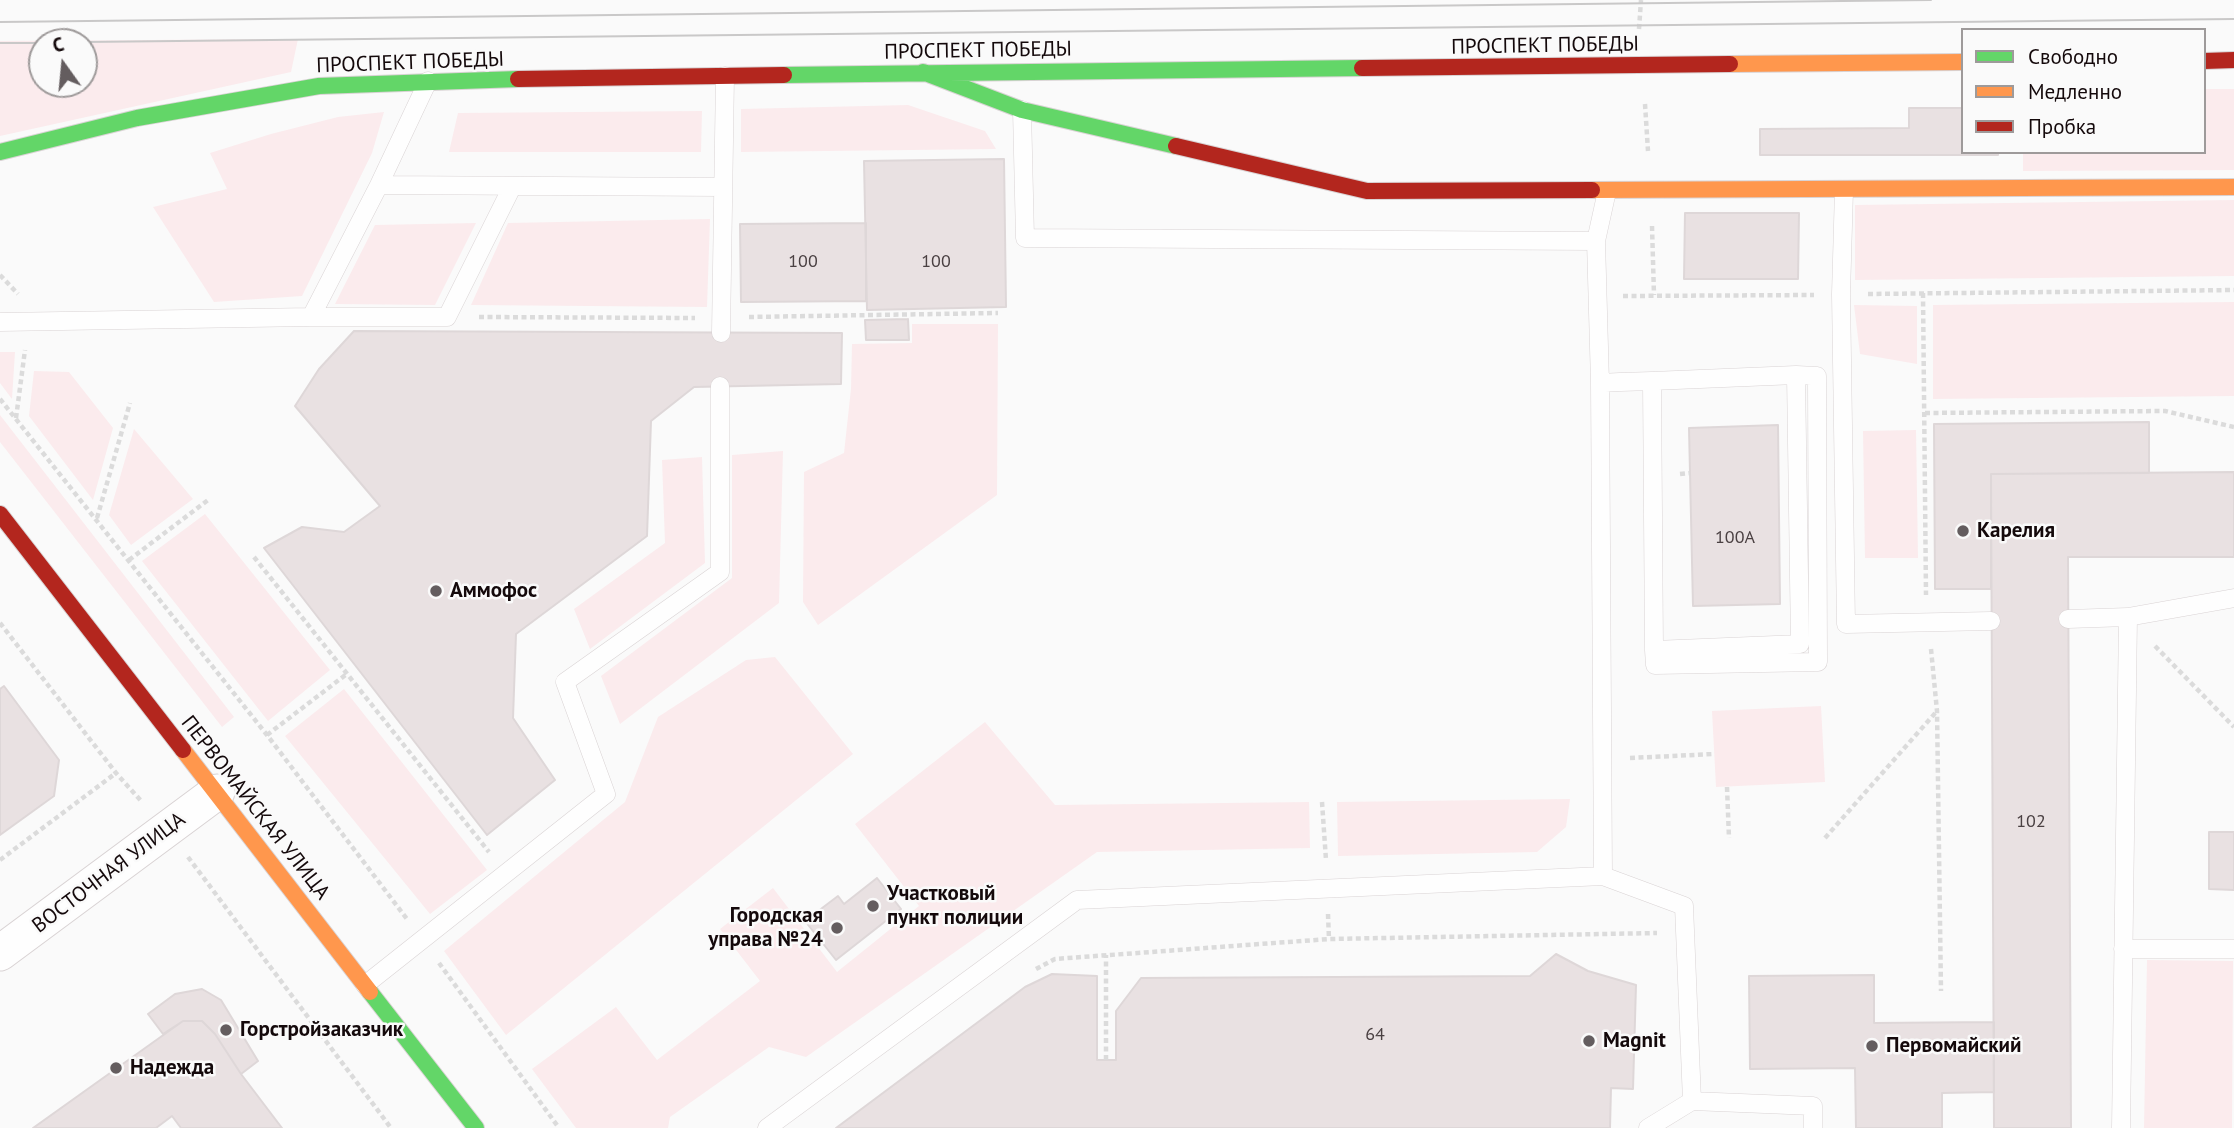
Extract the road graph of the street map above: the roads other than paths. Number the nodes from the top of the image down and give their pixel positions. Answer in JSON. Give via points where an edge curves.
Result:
{"nodes":[{"id":1,"x":2234,"y":60,"type":"edge"},
{"id":2,"x":2206,"y":61,"type":"edge"},
{"id":3,"x":1961,"y":62,"type":"edge"},
{"id":4,"x":923,"y":72,"type":"junction"},
{"id":5,"x":725,"y":76,"type":"junction"},
{"id":6,"x":428,"y":81,"type":"junction"},
{"id":7,"x":1022,"y":110,"type":"junction"},
{"id":8,"x":0,"y":152,"type":"edge"},
{"id":9,"x":379,"y":185,"type":"junction"},
{"id":10,"x":512,"y":187,"type":"junction"},
{"id":11,"x":723,"y":187,"type":"junction"},
{"id":12,"x":2234,"y":187,"type":"edge"},
{"id":13,"x":1844,"y":190,"type":"junction"},
{"id":14,"x":1607,"y":191,"type":"junction"},
{"id":15,"x":1596,"y":241,"type":"junction"},
{"id":16,"x":311,"y":317,"type":"junction"},
{"id":17,"x":0,"y":322,"type":"edge"},
{"id":18,"x":721,"y":333,"type":"dead end"},
{"id":19,"x":1796,"y":375,"type":"junction"},
{"id":20,"x":1652,"y":381,"type":"junction"},
{"id":21,"x":1600,"y":383,"type":"junction"},
{"id":22,"x":720,"y":386,"type":"dead end"},
{"id":23,"x":0,"y":514,"type":"edge"},
{"id":24,"x":2234,"y":598,"type":"edge"},
{"id":25,"x":2128,"y":617,"type":"junction"},
{"id":26,"x":2068,"y":619,"type":"dead end"},
{"id":27,"x":1992,"y":621,"type":"dead end"},
{"id":28,"x":1654,"y":650,"type":"junction"},
{"id":29,"x":217,"y":792,"type":"junction"},
{"id":30,"x":1603,"y":876,"type":"junction"},
{"id":31,"x":2123,"y":949,"type":"junction"},
{"id":32,"x":2234,"y":950,"type":"edge"},
{"id":33,"x":0,"y":953,"type":"edge"},
{"id":34,"x":365,"y":985,"type":"junction"},
{"id":35,"x":1692,"y":1101,"type":"junction"},
{"id":36,"x":476,"y":1128,"type":"edge"},
{"id":37,"x":767,"y":1128,"type":"edge"},
{"id":38,"x":1648,"y":1128,"type":"edge"},
{"id":39,"x":1813,"y":1128,"type":"edge"},
{"id":40,"x":2121,"y":1128,"type":"edge"}],
"edges":[{"from":1,"to":2,"type":"street"},
{"from":3,"to":4,"type":"street","name":"ПРОСПЕКТ ПОБЕДЫ"},
{"from":4,"to":5,"type":"street","name":"ПРОСПЕКТ ПОБЕДЫ"},
{"from":4,"to":7,"type":"street"},
{"from":5,"to":6,"type":"street","name":"ПРОСПЕКТ ПОБЕДЫ"},
{"from":5,"to":11,"type":"lane"},
{"from":6,"to":8,"type":"street","name":"ПРОСПЕКТ ПОБЕДЫ","via":[[319,86],[137,118]]},
{"from":6,"to":9,"type":"lane"},
{"from":7,"to":14,"type":"street","via":[[1367,191]]},
{"from":7,"to":15,"type":"lane","via":[[1025,238]]},
{"from":9,"to":10,"type":"lane"},
{"from":9,"to":16,"type":"lane"},
{"from":10,"to":11,"type":"lane"},
{"from":10,"to":16,"type":"lane","via":[[447,317]]},
{"from":11,"to":18,"type":"lane"},
{"from":12,"to":13,"type":"street"},
{"from":13,"to":14,"type":"street"},
{"from":13,"to":27,"type":"lane","via":[[1846,624]]},
{"from":14,"to":15,"type":"lane"},
{"from":15,"to":21,"type":"lane"},
{"from":16,"to":17,"type":"lane"},
{"from":19,"to":20,"type":"lane"},
{"from":19,"to":28,"type":"lane","via":[[1800,644]]},
{"from":19,"to":28,"type":"lane","via":[[1817,376],[1818,662],[1655,665]]},
{"from":20,"to":21,"type":"lane"},
{"from":20,"to":28,"type":"lane"},
{"from":21,"to":30,"type":"lane"},
{"from":22,"to":34,"type":"lane","via":[[720,572],[565,682],[606,794]]},
{"from":23,"to":29,"type":"street","name":"ПЕРВОМАЙСКАЯ УЛИЦА"},
{"from":24,"to":25,"type":"lane"},
{"from":25,"to":26,"type":"lane"},
{"from":25,"to":31,"type":"lane"},
{"from":29,"to":33,"type":"street","name":"ВОСТОЧНАЯ УЛИЦА"},
{"from":29,"to":34,"type":"street","name":"ПЕРВОМАЙСКАЯ УЛИЦА"},
{"from":30,"to":35,"type":"lane","via":[[1684,906]]},
{"from":30,"to":37,"type":"lane","via":[[1077,900]]},
{"from":31,"to":32,"type":"lane"},
{"from":31,"to":40,"type":"lane"},
{"from":34,"to":36,"type":"street","name":"ПЕРВОМАЙСКАЯ УЛИЦА"},
{"from":35,"to":38,"type":"lane"},
{"from":35,"to":39,"type":"lane","via":[[1813,1106]]}]}
